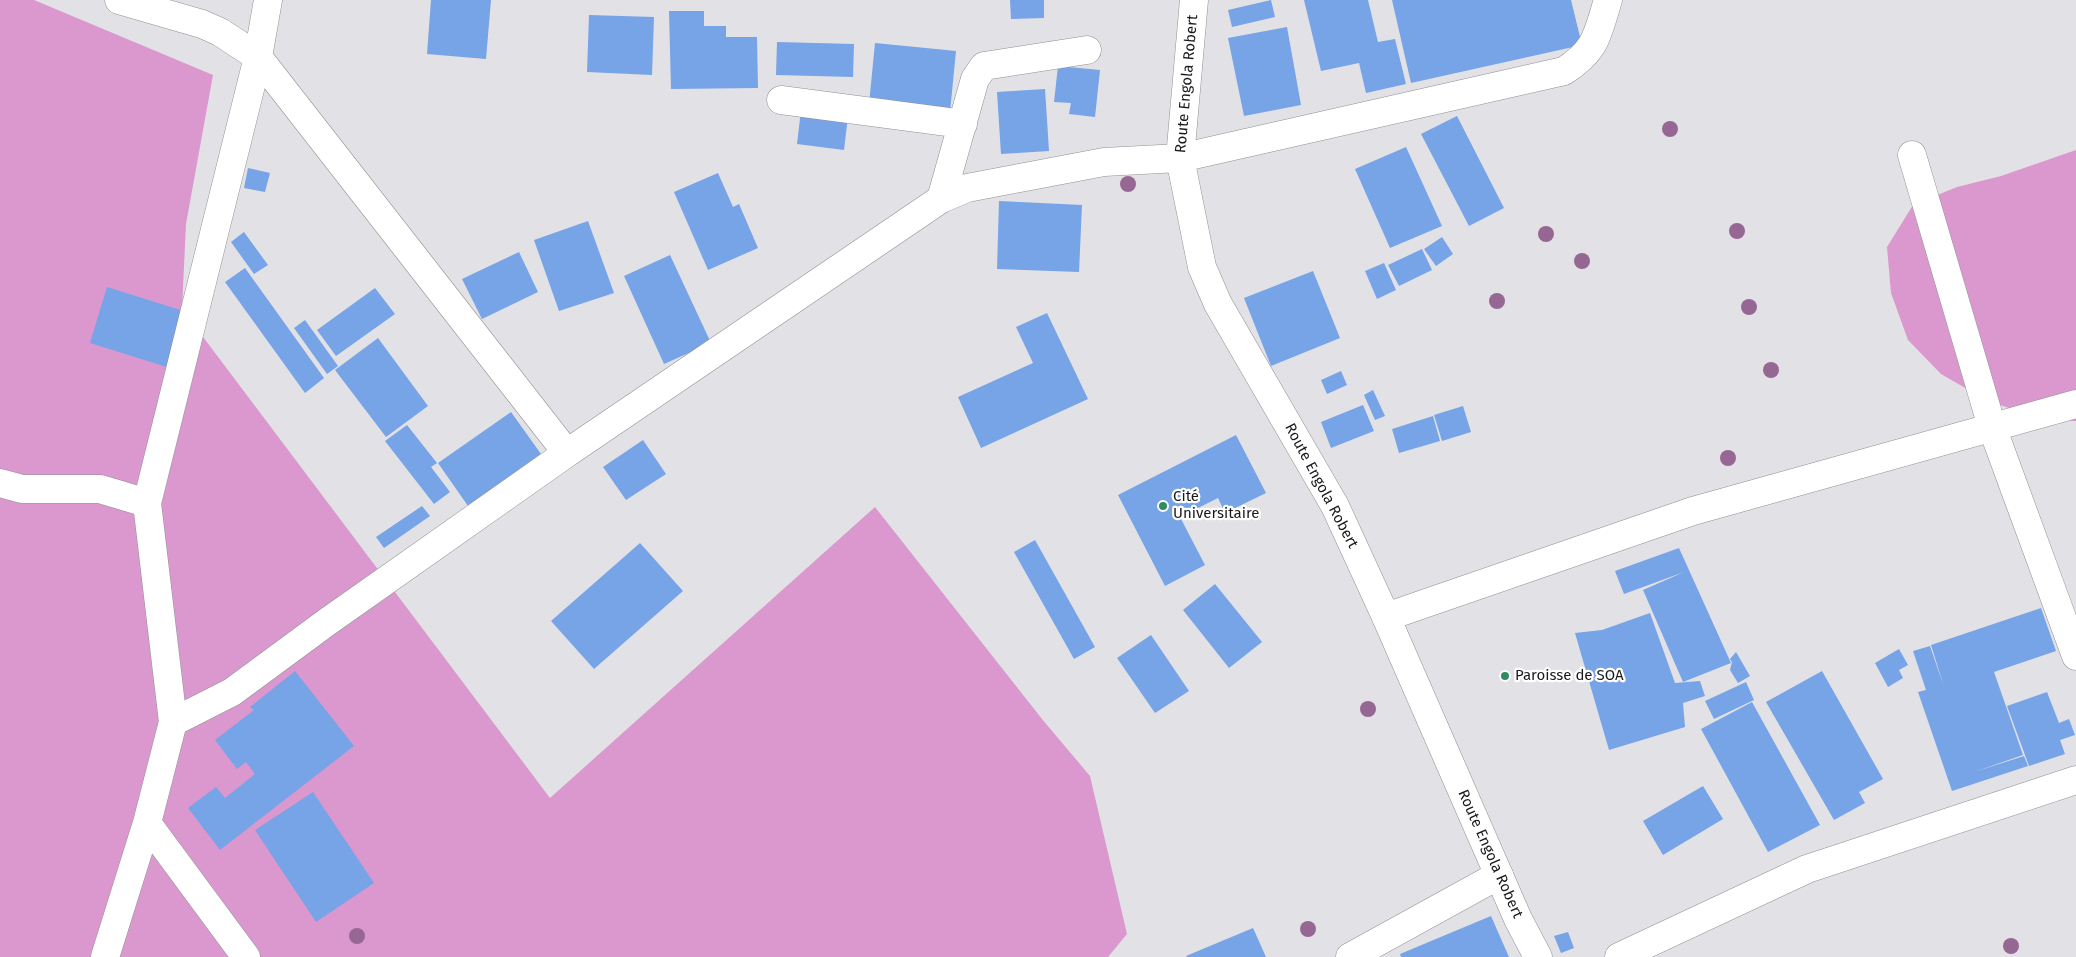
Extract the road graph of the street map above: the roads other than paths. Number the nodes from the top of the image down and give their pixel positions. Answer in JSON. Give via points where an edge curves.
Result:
{"nodes":[{"id":1,"x":118,"y":0,"type":"edge"},
{"id":2,"x":268,"y":0,"type":"edge"},
{"id":3,"x":1194,"y":0,"type":"edge"},
{"id":4,"x":1608,"y":0,"type":"edge"},
{"id":5,"x":1087,"y":50,"type":"dead end"},
{"id":6,"x":258,"y":57,"type":"junction"},
{"id":7,"x":780,"y":100,"type":"dead end"},
{"id":8,"x":963,"y":124,"type":"junction"},
{"id":9,"x":1912,"y":155,"type":"dead end"},
{"id":10,"x":1180,"y":158,"type":"junction"},
{"id":11,"x":941,"y":199,"type":"junction"},
{"id":12,"x":2076,"y":404,"type":"edge"},
{"id":13,"x":1992,"y":427,"type":"junction"},
{"id":14,"x":567,"y":453,"type":"junction"},
{"id":15,"x":0,"y":483,"type":"edge"},
{"id":16,"x":147,"y":503,"type":"junction"},
{"id":17,"x":1386,"y":618,"type":"junction"},
{"id":18,"x":2076,"y":656,"type":"edge"},
{"id":19,"x":173,"y":722,"type":"junction"},
{"id":20,"x":2076,"y":780,"type":"edge"},
{"id":21,"x":147,"y":823,"type":"junction"},
{"id":22,"x":1499,"y":875,"type":"junction"},
{"id":23,"x":105,"y":957,"type":"edge"},
{"id":24,"x":246,"y":957,"type":"edge"},
{"id":25,"x":1350,"y":957,"type":"edge"},
{"id":26,"x":1538,"y":957,"type":"edge"},
{"id":27,"x":1619,"y":957,"type":"edge"}],
"edges":[{"from":1,"to":6,"type":"street","via":[[202,24]]},
{"from":2,"to":6,"type":"street"},
{"from":3,"to":10,"type":"street","name":"Route Engola Robert"},
{"from":4,"to":10,"type":"street","via":[[1592,48],[1564,71]]},
{"from":5,"to":8,"type":"street","via":[[984,66],[976,79]]},
{"from":6,"to":14,"type":"street"},
{"from":6,"to":16,"type":"street"},
{"from":7,"to":8,"type":"street"},
{"from":8,"to":11,"type":"street"},
{"from":9,"to":13,"type":"street"},
{"from":10,"to":11,"type":"street","via":[[1104,162],[967,188]]},
{"from":10,"to":17,"type":"street","name":"Route Engola Robert","via":[[1202,267],[1214,294],[1334,506]]},
{"from":11,"to":14,"type":"street"},
{"from":12,"to":13,"type":"street"},
{"from":13,"to":17,"type":"street","via":[[1692,511]]},
{"from":13,"to":18,"type":"street"},
{"from":14,"to":19,"type":"street","via":[[232,692]]},
{"from":15,"to":16,"type":"street","via":[[22,488],[100,489]]},
{"from":16,"to":19,"type":"street"},
{"from":17,"to":22,"type":"street","name":"Route Engola Robert"},
{"from":19,"to":21,"type":"street"},
{"from":20,"to":27,"type":"street","via":[[1807,868]]},
{"from":21,"to":23,"type":"street"},
{"from":21,"to":24,"type":"street"},
{"from":22,"to":25,"type":"street"},
{"from":22,"to":26,"type":"street","name":"Route Engola Robert"}]}
